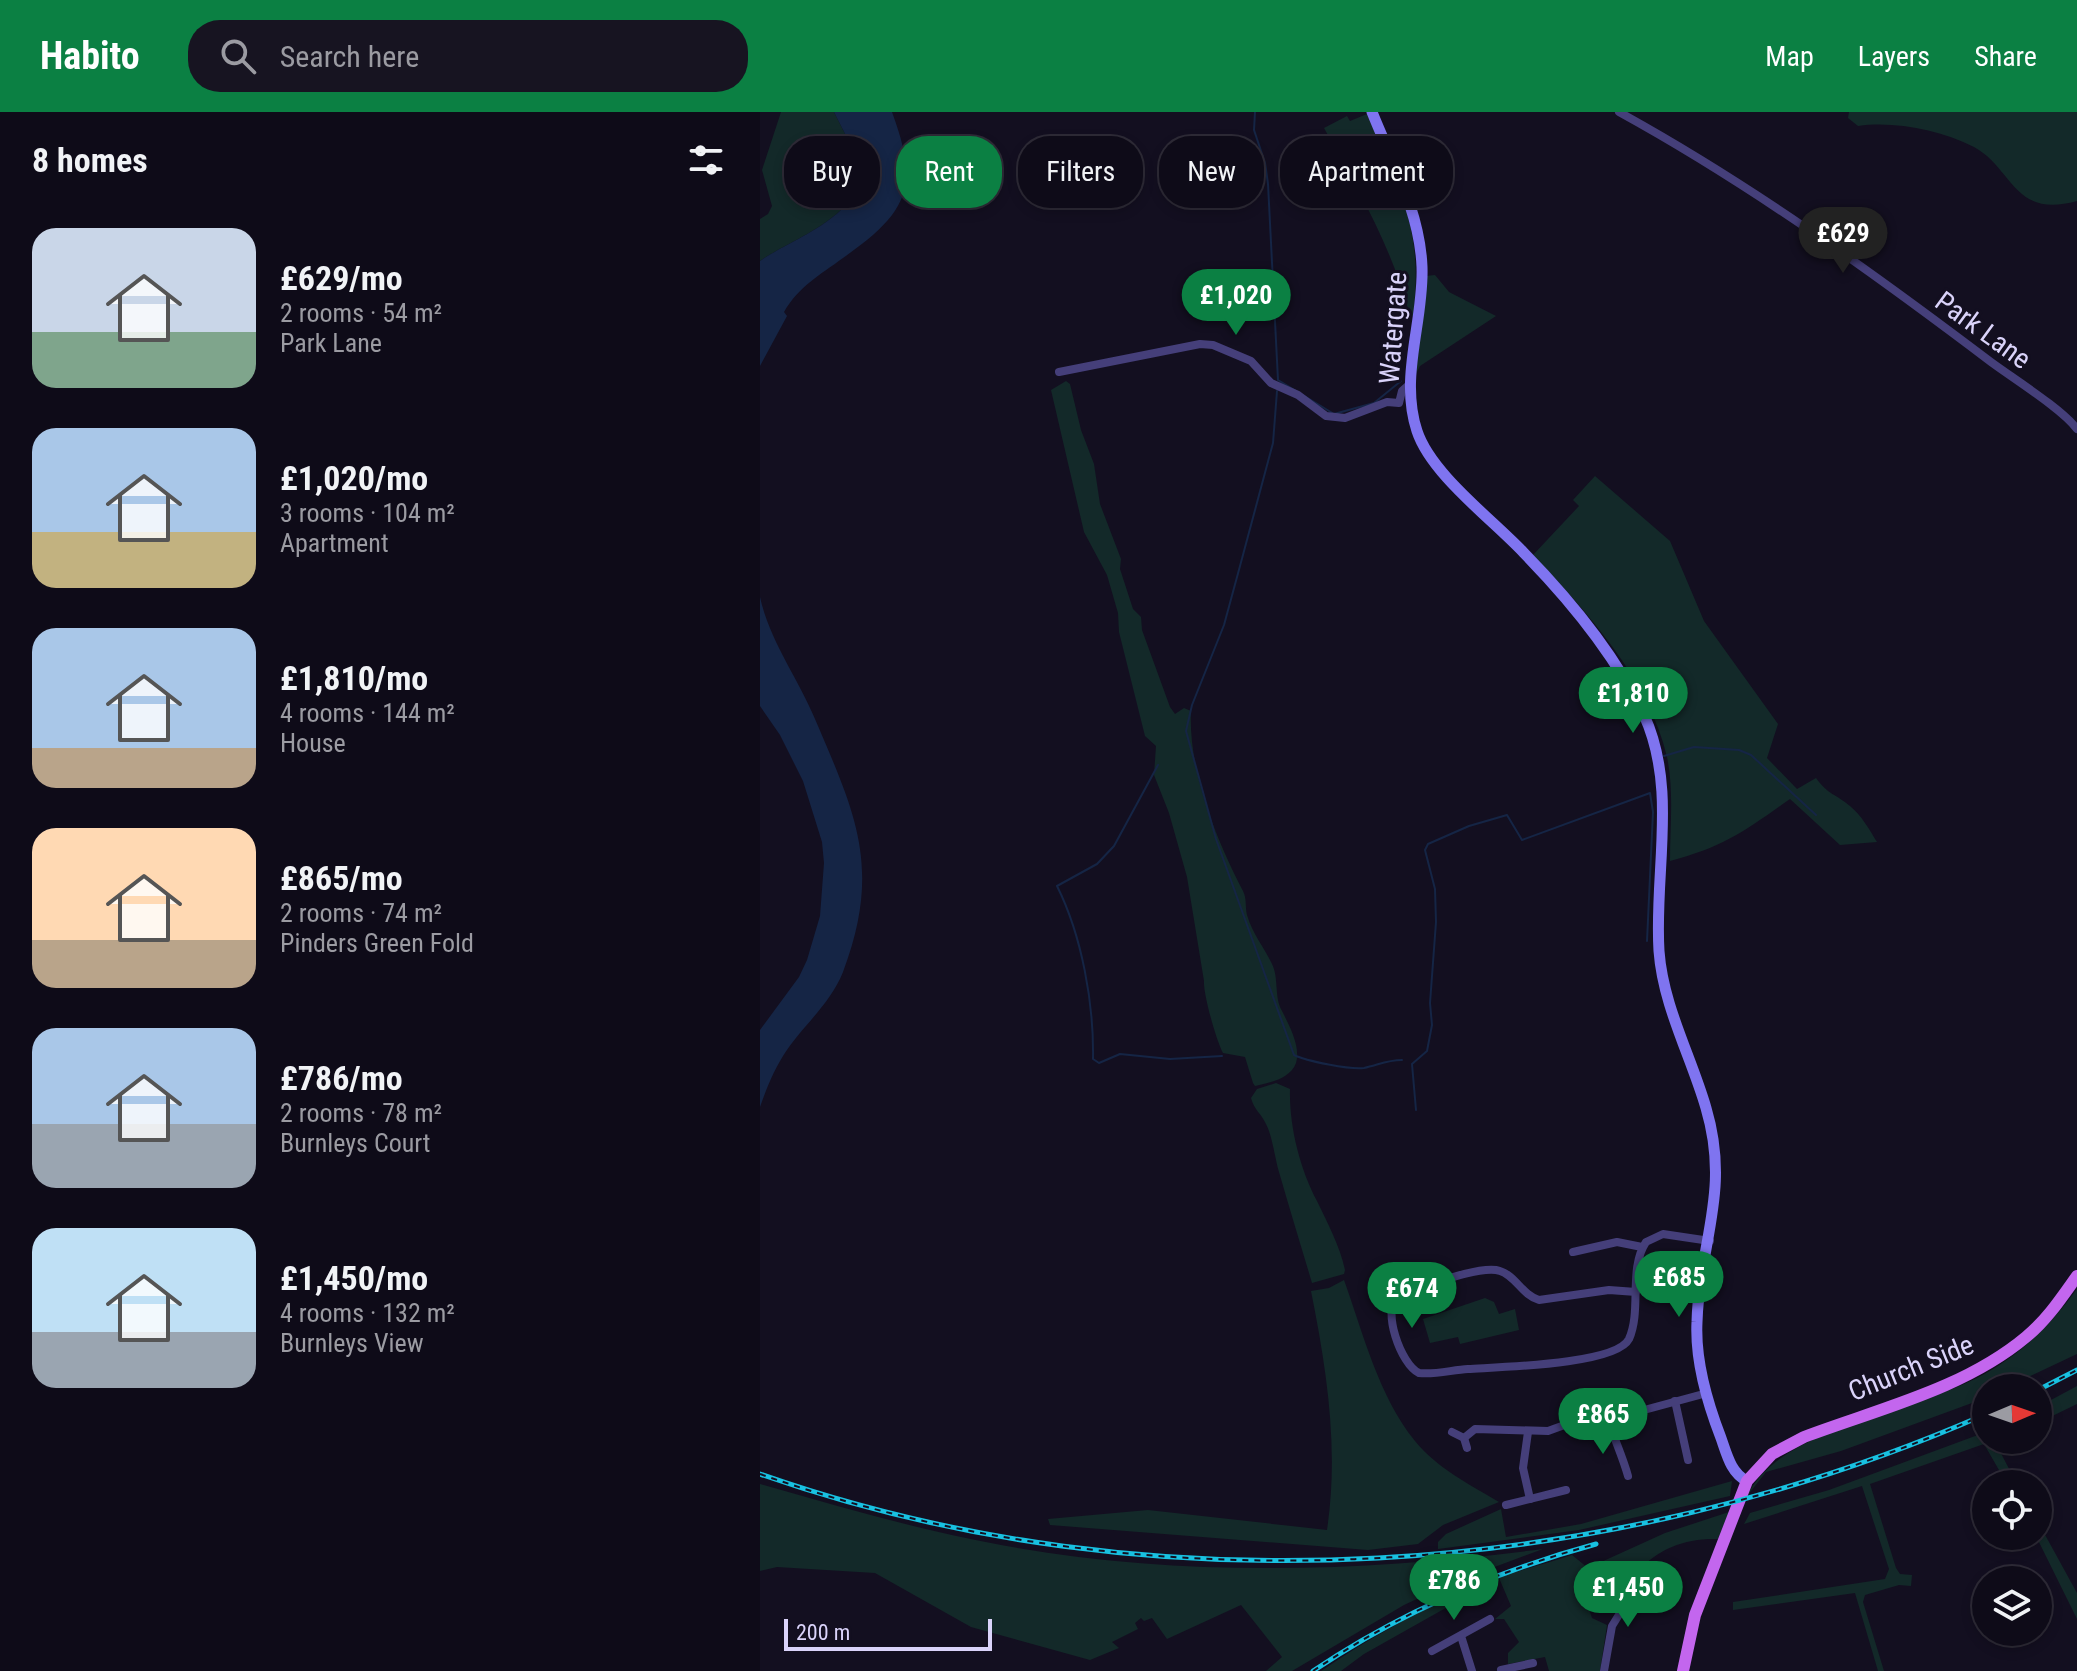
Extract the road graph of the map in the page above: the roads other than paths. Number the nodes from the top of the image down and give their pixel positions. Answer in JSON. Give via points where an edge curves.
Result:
{"nodes":[{"id":1,"x":1372,"y":112,"type":"edge"},
{"id":2,"x":1619,"y":112,"type":"edge"},
{"id":3,"x":1059,"y":372,"type":"dead end"},
{"id":4,"x":1411,"y":383,"type":"junction"},
{"id":5,"x":1399,"y":403,"type":"junction"},
{"id":6,"x":1413,"y":412,"type":"junction"},
{"id":7,"x":2077,"y":429,"type":"edge"},
{"id":8,"x":1710,"y":1241,"type":"junction"},
{"id":9,"x":1642,"y":1247,"type":"junction"},
{"id":10,"x":1573,"y":1252,"type":"dead end"},
{"id":11,"x":2077,"y":1276,"type":"edge"},
{"id":12,"x":1636,"y":1292,"type":"junction"},
{"id":13,"x":1707,"y":1393,"type":"junction"},
{"id":14,"x":1675,"y":1401,"type":"junction"},
{"id":15,"x":1606,"y":1412,"type":"junction"},
{"id":16,"x":1452,"y":1432,"type":"dead end"},
{"id":17,"x":1528,"y":1432,"type":"junction"},
{"id":18,"x":1464,"y":1438,"type":"junction"},
{"id":19,"x":1467,"y":1448,"type":"dead end"},
{"id":20,"x":1688,"y":1460,"type":"dead end"},
{"id":21,"x":1628,"y":1476,"type":"dead end"},
{"id":22,"x":1747,"y":1481,"type":"junction"},
{"id":23,"x":1566,"y":1490,"type":"dead end"},
{"id":24,"x":1530,"y":1499,"type":"junction"},
{"id":25,"x":1506,"y":1505,"type":"dead end"},
{"id":26,"x":1640,"y":1581,"type":"dead end"},
{"id":27,"x":1610,"y":1589,"type":"dead end"},
{"id":28,"x":1626,"y":1601,"type":"junction"},
{"id":29,"x":1490,"y":1619,"type":"dead end"},
{"id":30,"x":1461,"y":1636,"type":"junction"},
{"id":31,"x":1432,"y":1651,"type":"dead end"},
{"id":32,"x":1533,"y":1663,"type":"dead end"},
{"id":33,"x":1472,"y":1671,"type":"edge"},
{"id":34,"x":1500,"y":1671,"type":"edge"},
{"id":35,"x":1604,"y":1671,"type":"edge"},
{"id":36,"x":1683,"y":1671,"type":"edge"}],
"edges":[{"from":1,"to":4,"type":"main road","name":"Watergate","via":[[1407,193],[1422,263]]},
{"from":2,"to":7,"type":"street","name":"Park Lane","via":[[1692,152],[1808,230]]},
{"from":3,"to":5,"type":"street","via":[[1213,345],[1251,361],[1271,383],[1326,416],[1345,418],[1387,402]]},
{"from":4,"to":5,"type":"street"},
{"from":4,"to":6,"type":"main road","name":"Watergate"},
{"from":5,"to":6,"type":"street"},
{"from":6,"to":8,"type":"main road","name":"Watergate","via":[[1433,463],[1525,553],[1610,655],[1646,719],[1663,787],[1659,950],[1671,1009],[1713,1134],[1716,1193]]},
{"from":8,"to":9,"type":"street","via":[[1663,1234]]},
{"from":8,"to":13,"type":"main road","name":"Watergate","via":[[1696,1324]]},
{"from":9,"to":10,"type":"street","via":[[1617,1242]]},
{"from":9,"to":12,"type":"street"},
{"from":11,"to":22,"type":"main road","name":"Church Side","via":[[2038,1325],[1988,1364],[1784,1447]]},
{"from":12,"to":12,"type":"street","via":[[1627,1343],[1549,1364],[1419,1373],[1407,1364],[1389,1315],[1390,1303],[1398,1295],[1488,1269],[1505,1273],[1539,1300],[1609,1290]]},
{"from":13,"to":14,"type":"street"},
{"from":13,"to":22,"type":"main road","name":"Watergate","via":[[1731,1466]]},
{"from":14,"to":15,"type":"street","via":[[1633,1413]]},
{"from":14,"to":20,"type":"street"},
{"from":15,"to":17,"type":"street"},
{"from":15,"to":21,"type":"street"},
{"from":16,"to":18,"type":"street"},
{"from":17,"to":18,"type":"street","via":[[1475,1429]]},
{"from":17,"to":24,"type":"street","via":[[1523,1468]]},
{"from":18,"to":19,"type":"street"},
{"from":22,"to":36,"type":"main road","via":[[1695,1615]]},
{"from":23,"to":24,"type":"street"},
{"from":24,"to":25,"type":"street"},
{"from":26,"to":28,"type":"street"},
{"from":27,"to":28,"type":"street"},
{"from":28,"to":35,"type":"street","via":[[1612,1626]]},
{"from":29,"to":30,"type":"street"},
{"from":30,"to":31,"type":"street"},
{"from":30,"to":33,"type":"street"},
{"from":32,"to":34,"type":"street"}]}
